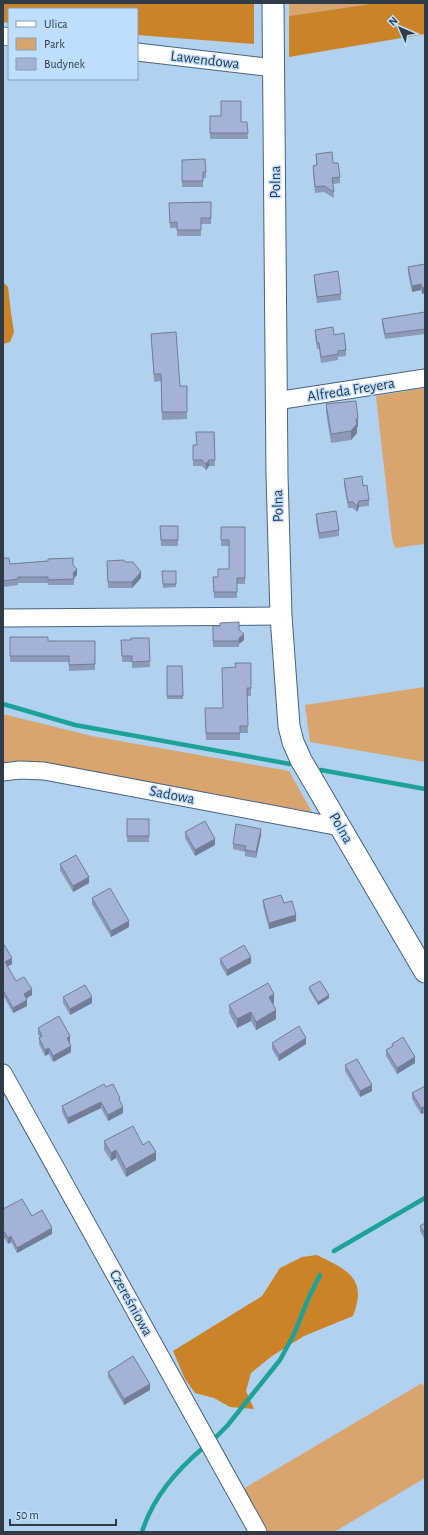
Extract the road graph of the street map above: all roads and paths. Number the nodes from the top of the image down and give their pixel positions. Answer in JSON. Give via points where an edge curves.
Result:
{"nodes":[{"id":1,"x":273,"y":3,"type":"edge"},
{"id":2,"x":138,"y":52,"type":"edge"},
{"id":3,"x":274,"y":68,"type":"junction"},
{"id":4,"x":425,"y":378,"type":"edge"},
{"id":5,"x":276,"y":401,"type":"junction"},
{"id":6,"x":281,"y":616,"type":"junction"},
{"id":7,"x":3,"y":618,"type":"edge"},
{"id":8,"x":3,"y":772,"type":"edge"},
{"id":9,"x":340,"y":827,"type":"junction"},
{"id":10,"x":425,"y":972,"type":"edge"},
{"id":11,"x":3,"y":1074,"type":"edge"},
{"id":12,"x":258,"y":1532,"type":"edge"}],
"edges":[{"from":1,"to":3,"type":"street","name":"Polna"},
{"from":2,"to":3,"type":"street","name":"Lawendowa"},
{"from":3,"to":5,"type":"street","name":"Polna"},
{"from":4,"to":5,"type":"street","name":"Alfreda Freyera"},
{"from":5,"to":6,"type":"street","name":"Polna"},
{"from":6,"to":7,"type":"street"},
{"from":6,"to":9,"type":"street","name":"Polna","via":[[289,726],[293,742]]},
{"from":8,"to":9,"type":"street","name":"Sadowa","via":[[44,771]]},
{"from":9,"to":10,"type":"street","name":"Polna"},
{"from":11,"to":12,"type":"street","name":"Czereśniowa"}]}
